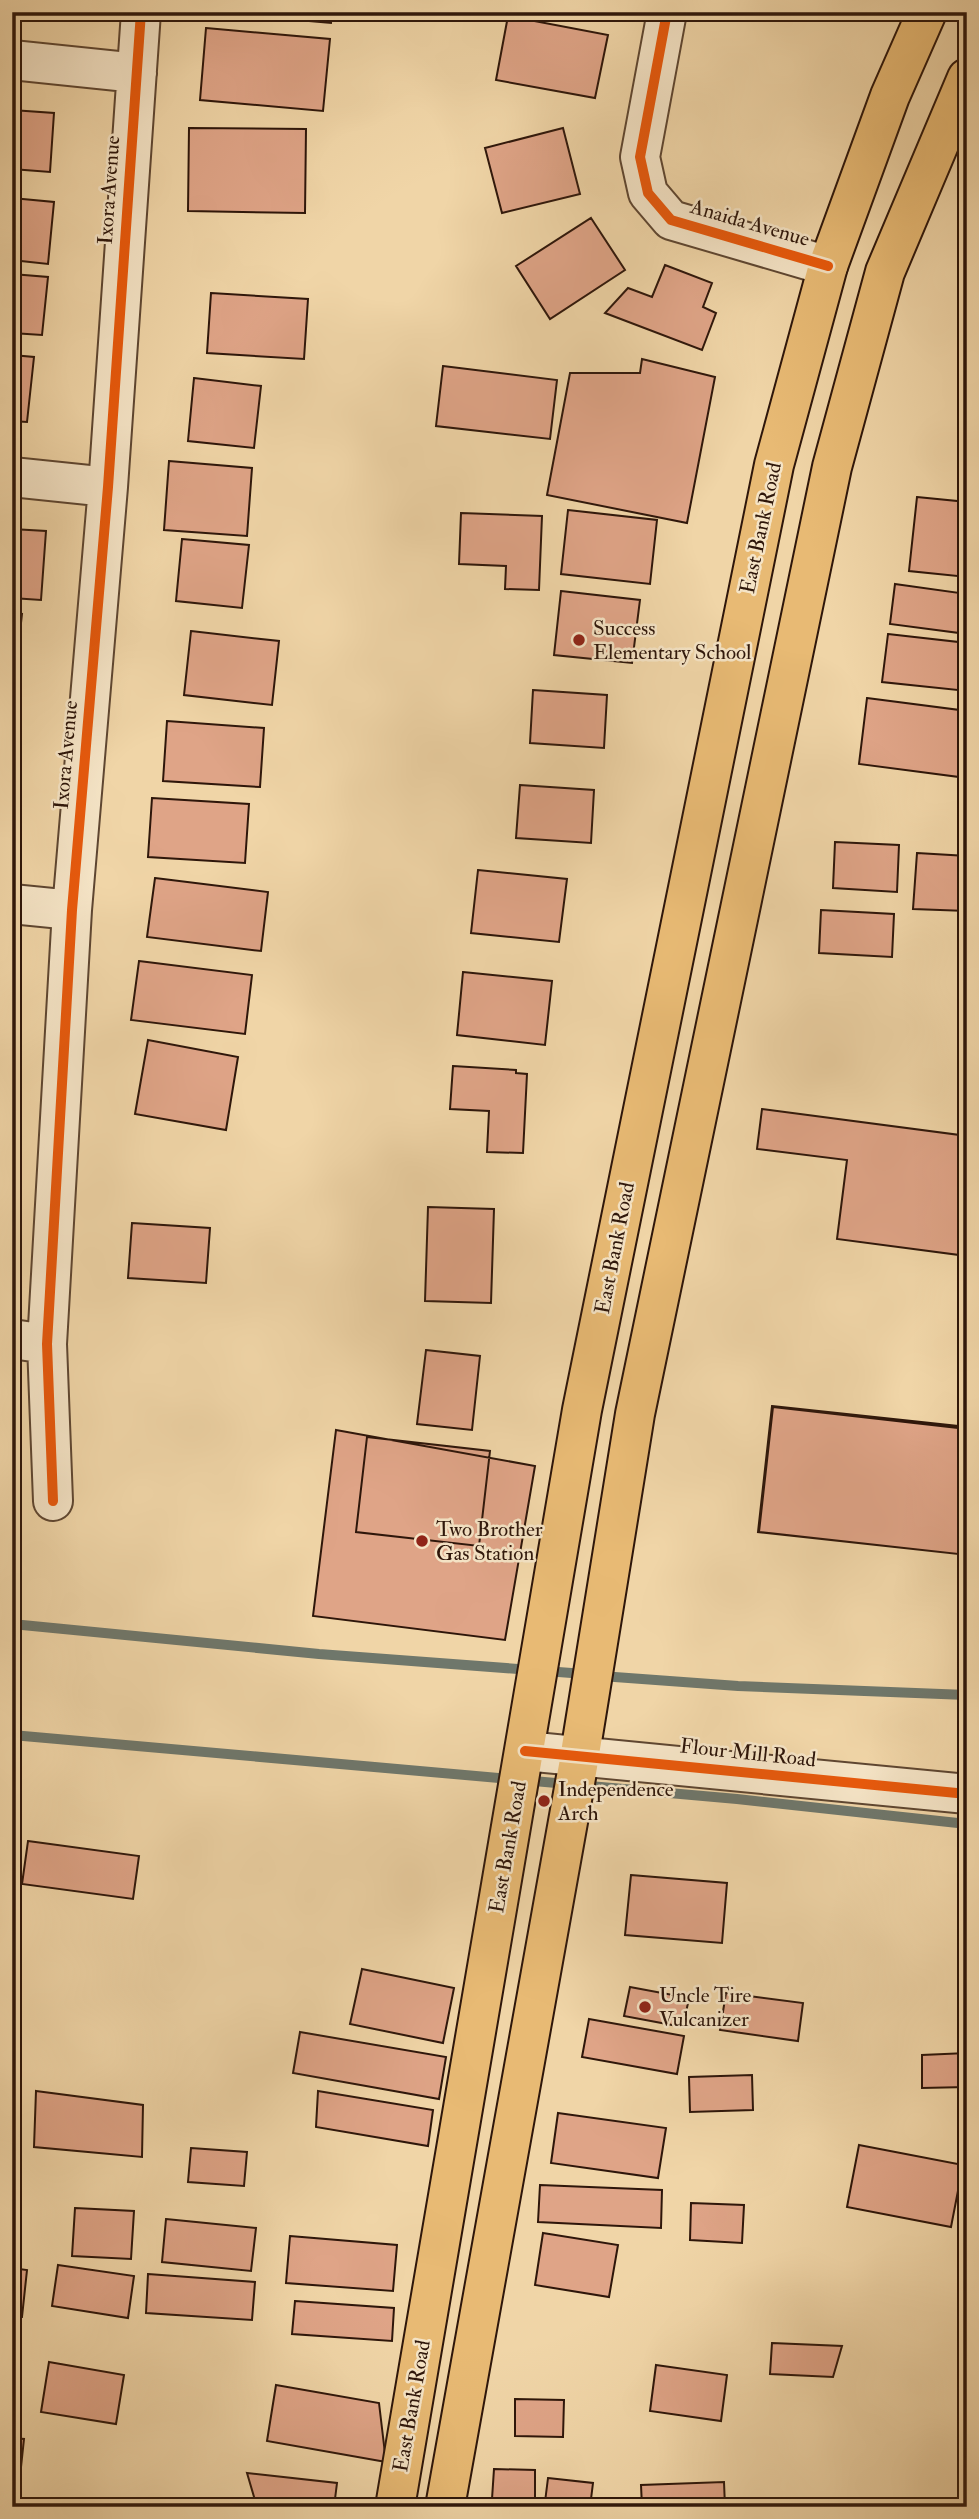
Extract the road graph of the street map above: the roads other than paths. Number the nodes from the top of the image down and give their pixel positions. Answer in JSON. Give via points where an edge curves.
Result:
{"nodes":[{"id":1,"x":141,"y":12,"type":"edge"},
{"id":2,"x":667,"y":12,"type":"edge"},
{"id":3,"x":927,"y":12,"type":"edge"},
{"id":4,"x":12,"y":60,"type":"edge"},
{"id":5,"x":137,"y":74,"type":"junction"},
{"id":6,"x":967,"y":78,"type":"edge"},
{"id":7,"x":828,"y":267,"type":"junction"},
{"id":8,"x":12,"y":477,"type":"edge"},
{"id":9,"x":108,"y":486,"type":"junction"},
{"id":10,"x":12,"y":904,"type":"edge"},
{"id":11,"x":72,"y":910,"type":"junction"},
{"id":12,"x":29,"y":1341,"type":"edge"},
{"id":13,"x":53,"y":1501,"type":"dead end"},
{"id":14,"x":525,"y":1747,"type":"junction"},
{"id":15,"x":581,"y":1752,"type":"junction"},
{"id":16,"x":967,"y":1794,"type":"edge"},
{"id":17,"x":395,"y":2507,"type":"edge"},
{"id":18,"x":445,"y":2507,"type":"edge"}],
"edges":[{"from":1,"to":5,"type":"street","name":"Ixora Avenue"},
{"from":2,"to":7,"type":"street","name":"Anaida Avenue","via":[[640,157],[648,193],[671,220]]},
{"from":3,"to":7,"type":"main road","name":"East Bank Road","via":[[890,96]]},
{"from":4,"to":5,"type":"street"},
{"from":5,"to":9,"type":"street","name":"Ixora Avenue"},
{"from":6,"to":15,"type":"main road","via":[[885,272],[832,467],[635,1414]]},
{"from":7,"to":14,"type":"main road","name":"East Bank Road","via":[[774,465],[582,1410]]},
{"from":8,"to":9,"type":"street"},
{"from":9,"to":11,"type":"street","name":"Ixora Avenue"},
{"from":10,"to":11,"type":"street"},
{"from":11,"to":12,"type":"street","name":"Ixora Avenue"},
{"from":12,"to":13,"type":"street","name":"Ixora Avenue"},
{"from":14,"to":15,"type":"street","name":"Flour Mill Road"},
{"from":14,"to":17,"type":"main road","name":"East Bank Road"},
{"from":15,"to":16,"type":"street","name":"Flour Mill Road"},
{"from":15,"to":18,"type":"main road"}]}
